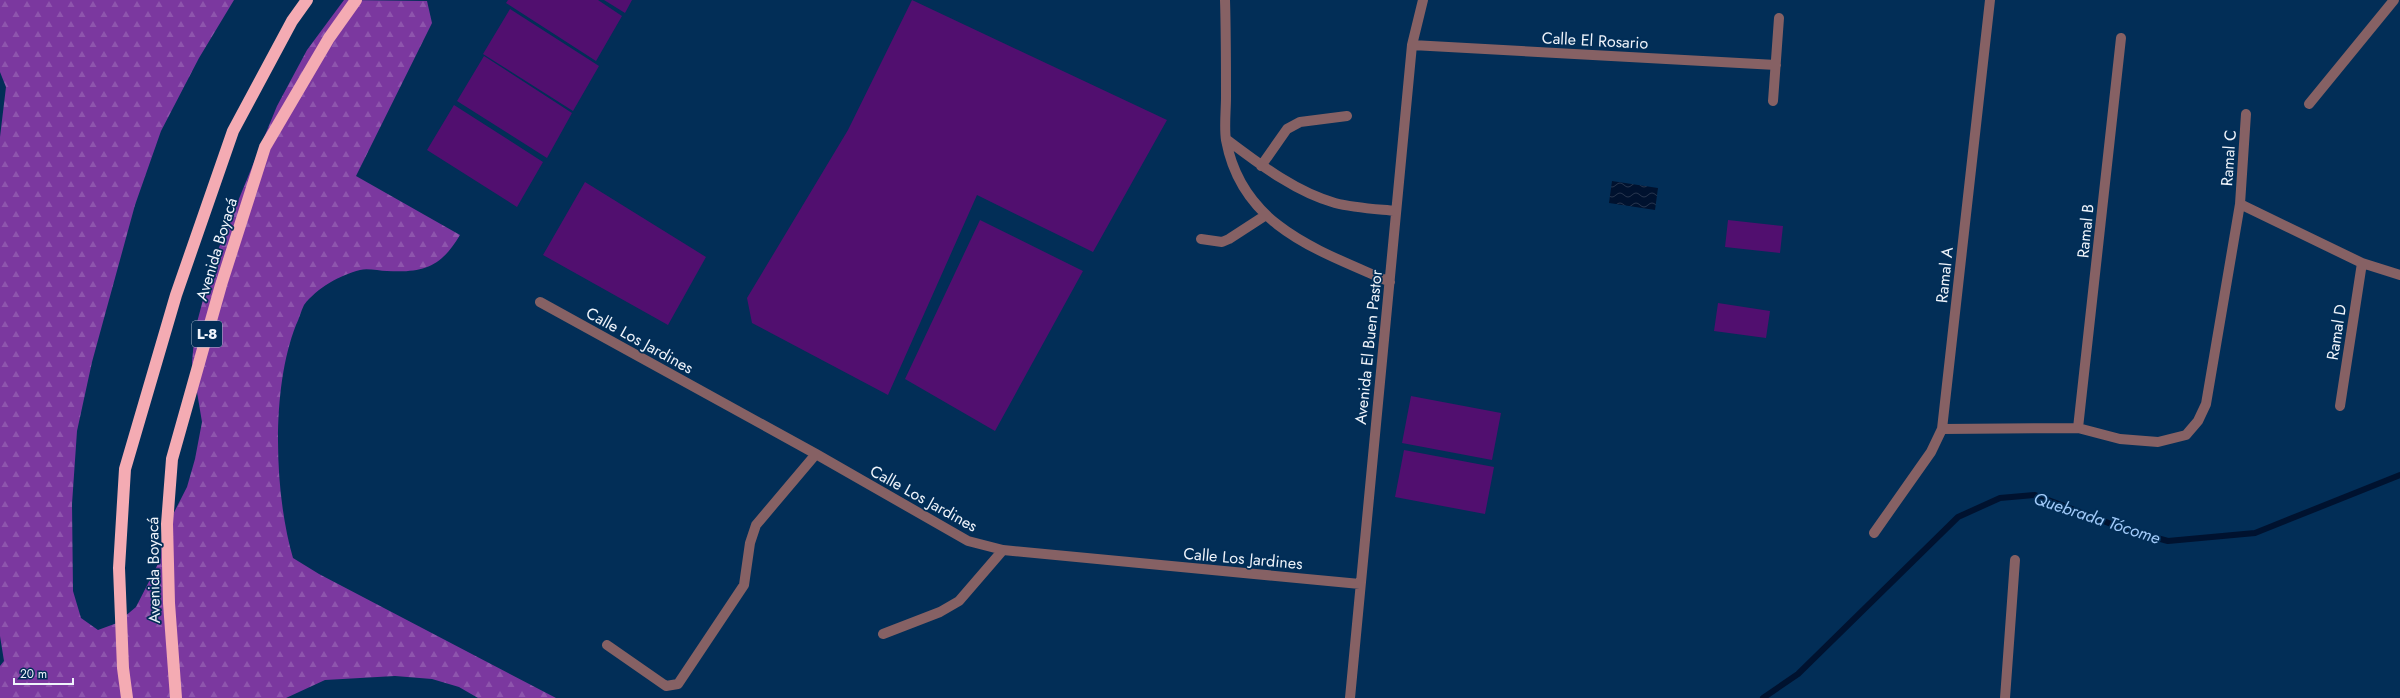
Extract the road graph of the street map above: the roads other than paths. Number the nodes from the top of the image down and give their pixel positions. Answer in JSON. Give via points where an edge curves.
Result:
{"nodes":[{"id":1,"x":306,"y":0,"type":"edge"},
{"id":2,"x":356,"y":0,"type":"edge"},
{"id":3,"x":1225,"y":0,"type":"edge"},
{"id":4,"x":1423,"y":0,"type":"edge"},
{"id":5,"x":1990,"y":0,"type":"edge"},
{"id":6,"x":2394,"y":0,"type":"edge"},
{"id":7,"x":1779,"y":18,"type":"dead end"},
{"id":8,"x":2121,"y":38,"type":"dead end"},
{"id":9,"x":1412,"y":45,"type":"junction"},
{"id":10,"x":1776,"y":64,"type":"junction"},
{"id":11,"x":1772,"y":101,"type":"dead end"},
{"id":12,"x":2309,"y":104,"type":"dead end"},
{"id":13,"x":2246,"y":114,"type":"dead end"},
{"id":14,"x":1347,"y":116,"type":"dead end"},
{"id":15,"x":1226,"y":139,"type":"junction"},
{"id":16,"x":1261,"y":166,"type":"junction"},
{"id":17,"x":2240,"y":204,"type":"junction"},
{"id":18,"x":1396,"y":211,"type":"junction"},
{"id":19,"x":1266,"y":215,"type":"junction"},
{"id":20,"x":1201,"y":239,"type":"dead end"},
{"id":21,"x":2362,"y":263,"type":"junction"},
{"id":22,"x":2400,"y":275,"type":"edge"},
{"id":23,"x":1390,"y":282,"type":"junction"},
{"id":24,"x":540,"y":302,"type":"dead end"},
{"id":25,"x":2340,"y":406,"type":"dead end"},
{"id":26,"x":2078,"y":428,"type":"junction"},
{"id":27,"x":1942,"y":429,"type":"junction"},
{"id":28,"x":816,"y":454,"type":"junction"},
{"id":29,"x":1874,"y":533,"type":"dead end"},
{"id":30,"x":1002,"y":550,"type":"junction"},
{"id":31,"x":2014,"y":560,"type":"dead end"},
{"id":32,"x":1360,"y":584,"type":"junction"},
{"id":33,"x":884,"y":634,"type":"dead end"},
{"id":34,"x":607,"y":645,"type":"dead end"},
{"id":35,"x":127,"y":698,"type":"edge"},
{"id":36,"x":176,"y":698,"type":"edge"},
{"id":37,"x":1350,"y":698,"type":"edge"},
{"id":38,"x":2005,"y":698,"type":"edge"}],
"edges":[{"from":1,"to":35,"type":"highway","name":"Avenida Boyacá","number":"L-8","via":[[292,21],[233,132],[176,295],[124,469],[119,568],[123,668]]},
{"from":2,"to":36,"type":"highway","name":"Avenida Boyacá","number":"L-8","via":[[329,38],[265,147],[221,285],[172,459],[167,524],[168,603]]},
{"from":3,"to":15,"type":"street"},
{"from":4,"to":9,"type":"street","name":"Avenida El Buen Pastor"},
{"from":5,"to":27,"type":"street","name":"Ramal A"},
{"from":6,"to":12,"type":"street"},
{"from":7,"to":10,"type":"street"},
{"from":8,"to":26,"type":"street","name":"Ramal B"},
{"from":9,"to":10,"type":"street","name":"Calle El Rosario"},
{"from":9,"to":18,"type":"street","name":"Avenida El Buen Pastor"},
{"from":10,"to":11,"type":"street"},
{"from":13,"to":17,"type":"street","name":"Ramal C"},
{"from":14,"to":16,"type":"street","via":[[1300,122],[1288,129]]},
{"from":15,"to":16,"type":"street"},
{"from":15,"to":19,"type":"street","via":[[1238,181],[1251,200]]},
{"from":16,"to":18,"type":"street","via":[[1299,188],[1334,203]]},
{"from":17,"to":21,"type":"street"},
{"from":17,"to":26,"type":"street","name":"Ramal C","via":[[2206,404],[2198,421],[2186,435],[2158,442],[2120,439]]},
{"from":18,"to":23,"type":"street","name":"Avenida El Buen Pastor"},
{"from":19,"to":20,"type":"street","via":[[1222,242]]},
{"from":19,"to":23,"type":"street","via":[[1313,248]]},
{"from":21,"to":22,"type":"street"},
{"from":21,"to":25,"type":"street","name":"Ramal D"},
{"from":23,"to":32,"type":"street","name":"Avenida El Buen Pastor"},
{"from":24,"to":28,"type":"street","name":"Calle Los Jardines"},
{"from":26,"to":27,"type":"street","name":"Ramal C"},
{"from":27,"to":29,"type":"street","name":"Ramal A","via":[[1931,452]]},
{"from":28,"to":30,"type":"street","name":"Calle Los Jardines","via":[[968,541]]},
{"from":28,"to":34,"type":"street","via":[[756,525],[750,543],[744,585],[678,684],[666,686]]},
{"from":30,"to":32,"type":"street","name":"Calle Los Jardines"},
{"from":30,"to":33,"type":"street","via":[[959,602]]},
{"from":31,"to":38,"type":"street"},
{"from":32,"to":37,"type":"street","name":"Avenida El Buen Pastor"}]}
